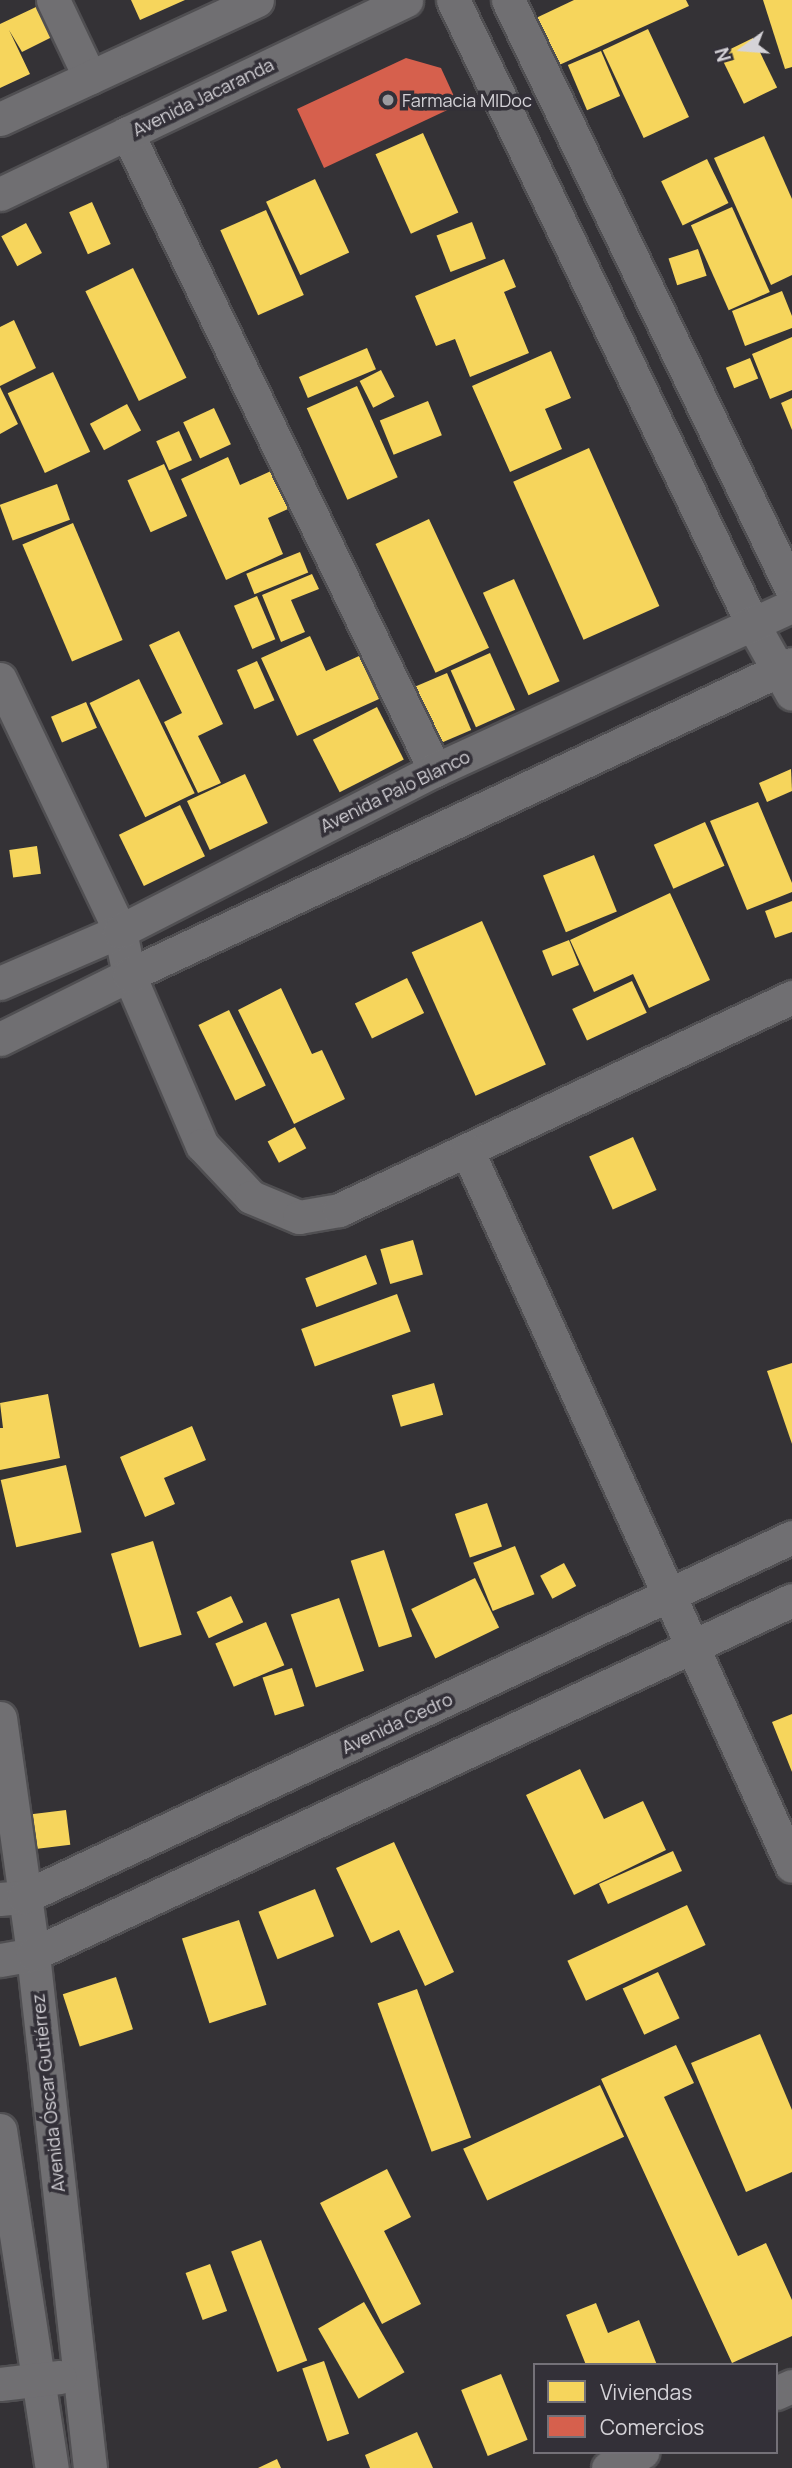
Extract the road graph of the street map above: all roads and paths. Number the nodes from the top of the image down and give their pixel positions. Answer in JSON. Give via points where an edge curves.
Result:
{"nodes":[{"id":1,"x":53,"y":0,"type":"edge"},
{"id":2,"x":257,"y":0,"type":"edge"},
{"id":3,"x":406,"y":0,"type":"edge"},
{"id":4,"x":453,"y":0,"type":"edge"},
{"id":5,"x":508,"y":0,"type":"edge"},
{"id":6,"x":90,"y":78,"type":"junction"},
{"id":7,"x":0,"y":119,"type":"edge"},
{"id":8,"x":127,"y":133,"type":"junction"},
{"id":9,"x":0,"y":194,"type":"edge"},
{"id":10,"x":792,"y":590,"type":"edge"},
{"id":11,"x":792,"y":606,"type":"edge"},
{"id":12,"x":752,"y":623,"type":"junction"},
{"id":13,"x":788,"y":676,"type":"edge"},
{"id":14,"x":0,"y":679,"type":"edge"},
{"id":15,"x":435,"y":770,"type":"junction"},
{"id":16,"x":120,"y":931,"type":"junction"},
{"id":17,"x":129,"y":975,"type":"junction"},
{"id":18,"x":0,"y":983,"type":"edge"},
{"id":19,"x":792,"y":997,"type":"edge"},
{"id":20,"x":0,"y":1039,"type":"edge"},
{"id":21,"x":467,"y":1150,"type":"junction"},
{"id":22,"x":792,"y":1537,"type":"edge"},
{"id":23,"x":671,"y":1595,"type":"junction"},
{"id":24,"x":792,"y":1600,"type":"edge"},
{"id":25,"x":695,"y":1646,"type":"junction"},
{"id":26,"x":0,"y":1718,"type":"edge"},
{"id":27,"x":792,"y":1866,"type":"edge"},
{"id":28,"x":12,"y":1898,"type":"edge"},
{"id":29,"x":33,"y":1954,"type":"junction"},
{"id":30,"x":0,"y":1960,"type":"edge"},
{"id":31,"x":0,"y":2130,"type":"edge"},
{"id":32,"x":79,"y":2375,"type":"junction"},
{"id":33,"x":39,"y":2379,"type":"junction"},
{"id":34,"x":0,"y":2384,"type":"edge"},
{"id":35,"x":639,"y":2454,"type":"edge"},
{"id":36,"x":52,"y":2468,"type":"edge"},
{"id":37,"x":90,"y":2468,"type":"edge"},
{"id":38,"x":608,"y":2468,"type":"edge"}],
"edges":[{"from":1,"to":6,"type":"street"},
{"from":2,"to":6,"type":"street"},
{"from":3,"to":8,"type":"street","name":"Avenida Jacaranda"},
{"from":4,"to":12,"type":"street"},
{"from":5,"to":10,"type":"street"},
{"from":6,"to":7,"type":"street"},
{"from":8,"to":9,"type":"street","name":"Avenida Jacaranda"},
{"from":8,"to":15,"type":"street"},
{"from":11,"to":12,"type":"street","name":"Avenida Palo Blanco"},
{"from":12,"to":13,"type":"street"},
{"from":12,"to":15,"type":"street","name":"Avenida Palo Blanco"},
{"from":13,"to":17,"type":"street"},
{"from":14,"to":16,"type":"street"},
{"from":15,"to":16,"type":"street","name":"Avenida Palo Blanco"},
{"from":16,"to":17,"type":"street"},
{"from":16,"to":18,"type":"street","name":"Avenida Palo Blanco"},
{"from":17,"to":20,"type":"street"},
{"from":17,"to":21,"type":"street","via":[[202,1145],[251,1197],[299,1217],[339,1210]]},
{"from":19,"to":21,"type":"street"},
{"from":21,"to":23,"type":"street"},
{"from":22,"to":23,"type":"street","name":"Avenida Cedro"},
{"from":23,"to":25,"type":"street"},
{"from":23,"to":28,"type":"street","name":"Avenida Cedro"},
{"from":24,"to":25,"type":"street"},
{"from":25,"to":27,"type":"street"},
{"from":25,"to":29,"type":"street"},
{"from":26,"to":28,"type":"street","name":"Avenida Óscar Gutiérrez"},
{"from":28,"to":29,"type":"street","name":"Avenida Óscar Gutiérrez"},
{"from":29,"to":30,"type":"street"},
{"from":29,"to":32,"type":"street","name":"Avenida Óscar Gutiérrez"},
{"from":31,"to":33,"type":"street"},
{"from":32,"to":33,"type":"street"},
{"from":32,"to":37,"type":"street","name":"Avenida Óscar Gutiérrez"},
{"from":33,"to":34,"type":"street"},
{"from":33,"to":36,"type":"street"},
{"from":35,"to":38,"type":"street"}]}
